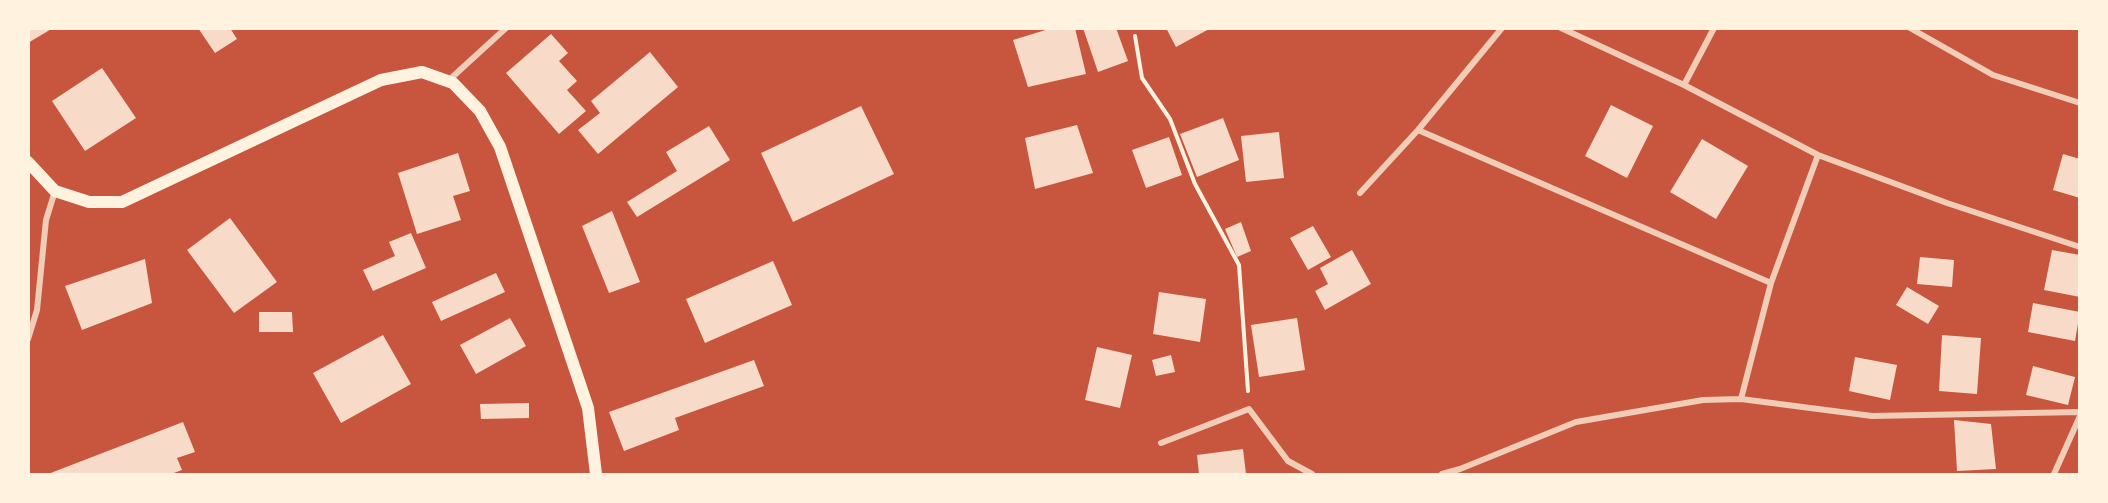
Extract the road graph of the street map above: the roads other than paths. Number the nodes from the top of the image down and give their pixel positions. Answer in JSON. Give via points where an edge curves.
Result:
{"nodes":[{"id":1,"x":506,"y":28,"type":"edge"},
{"id":2,"x":1502,"y":28,"type":"edge"},
{"id":3,"x":1561,"y":28,"type":"edge"},
{"id":4,"x":1714,"y":28,"type":"edge"},
{"id":5,"x":1910,"y":28,"type":"edge"},
{"id":6,"x":447,"y":81,"type":"junction"},
{"id":7,"x":1684,"y":85,"type":"junction"},
{"id":8,"x":2079,"y":103,"type":"edge"},
{"id":9,"x":1418,"y":130,"type":"junction"},
{"id":10,"x":1818,"y":155,"type":"junction"},
{"id":11,"x":28,"y":162,"type":"edge"},
{"id":12,"x":55,"y":191,"type":"junction"},
{"id":13,"x":1360,"y":193,"type":"dead end"},
{"id":14,"x":2079,"y":246,"type":"edge"},
{"id":15,"x":1771,"y":283,"type":"junction"},
{"id":16,"x":28,"y":339,"type":"edge"},
{"id":17,"x":1741,"y":399,"type":"junction"},
{"id":18,"x":2079,"y":414,"type":"edge"},
{"id":19,"x":1161,"y":443,"type":"dead end"},
{"id":20,"x":596,"y":474,"type":"edge"},
{"id":21,"x":1312,"y":474,"type":"edge"},
{"id":22,"x":1442,"y":474,"type":"edge"},
{"id":23,"x":2054,"y":474,"type":"edge"}],
"edges":[{"from":1,"to":6,"type":"street"},
{"from":2,"to":9,"type":"street"},
{"from":3,"to":7,"type":"street"},
{"from":4,"to":7,"type":"street"},
{"from":5,"to":8,"type":"street","via":[[1993,75]]},
{"from":6,"to":12,"type":"main road","via":[[422,72],[381,80],[122,202],[89,202]]},
{"from":6,"to":20,"type":"main road","via":[[480,111],[500,147],[588,408]]},
{"from":7,"to":10,"type":"street"},
{"from":9,"to":13,"type":"street"},
{"from":9,"to":15,"type":"street"},
{"from":10,"to":14,"type":"street"},
{"from":10,"to":15,"type":"street"},
{"from":11,"to":12,"type":"main road"},
{"from":12,"to":16,"type":"street","via":[[46,220],[37,310]]},
{"from":15,"to":17,"type":"street"},
{"from":17,"to":18,"type":"street","via":[[1872,416]]},
{"from":17,"to":22,"type":"street","via":[[1703,400],[1576,422]]},
{"from":18,"to":23,"type":"street"},
{"from":19,"to":21,"type":"street","via":[[1249,409],[1288,461]]}]}
